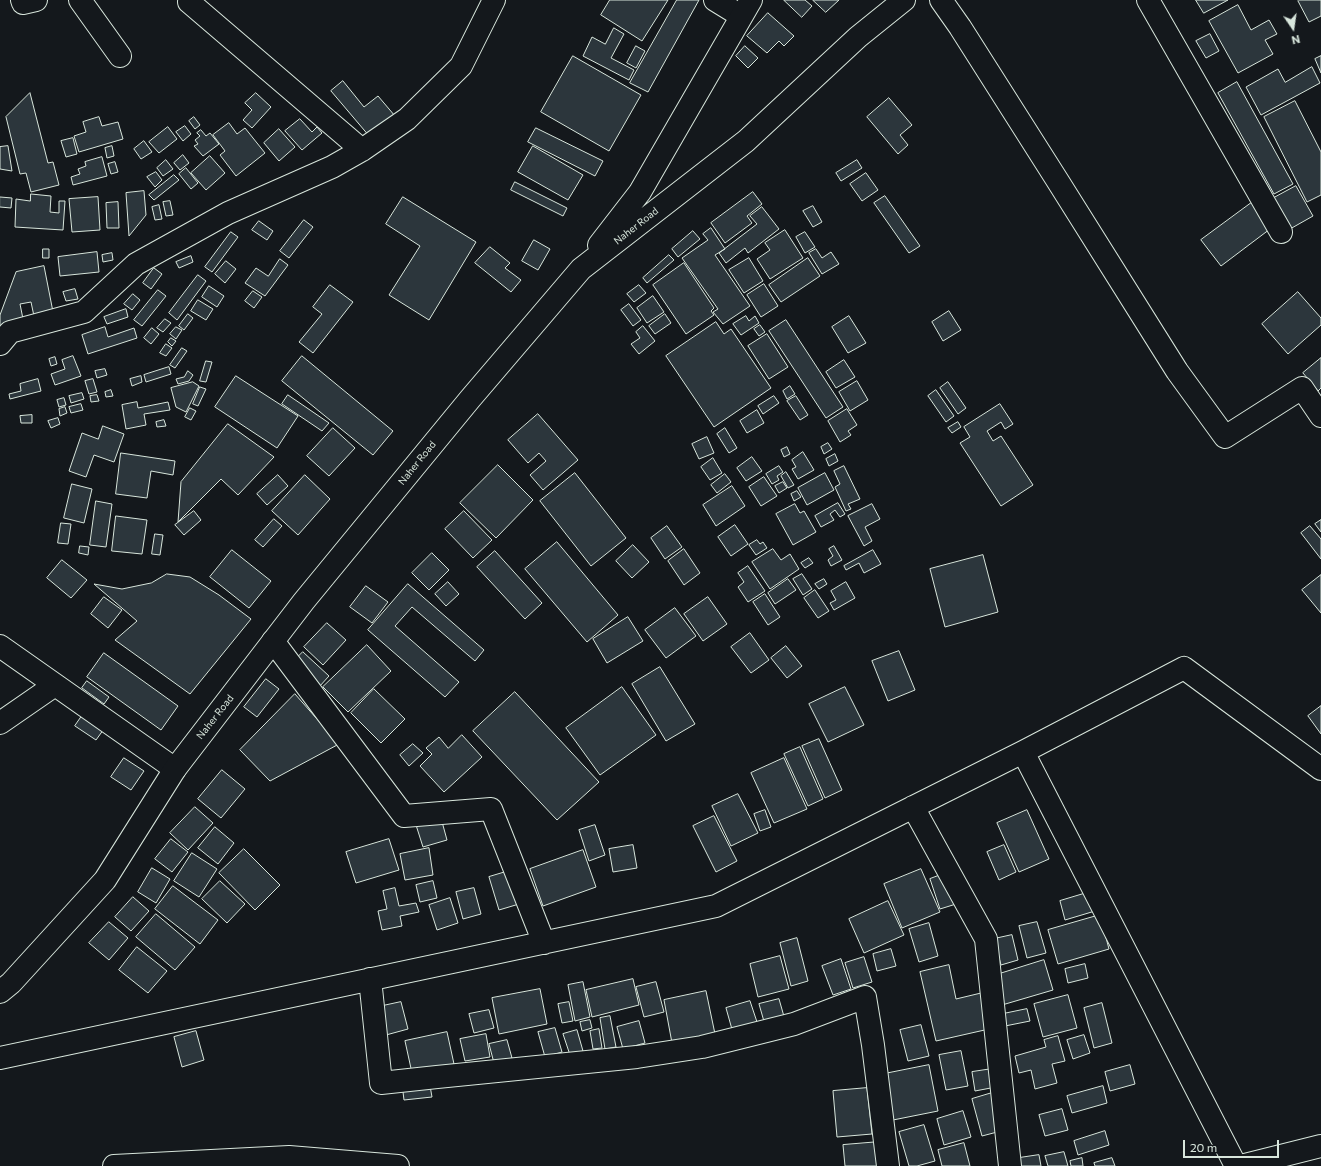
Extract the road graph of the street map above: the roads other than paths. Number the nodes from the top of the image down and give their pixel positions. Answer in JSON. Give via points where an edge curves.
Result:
{"nodes":[{"id":1,"x":22,"y":0,"type":"edge"},
{"id":2,"x":36,"y":0,"type":"edge"},
{"id":3,"x":80,"y":0,"type":"edge"},
{"id":4,"x":191,"y":0,"type":"edge"},
{"id":5,"x":494,"y":0,"type":"edge"},
{"id":6,"x":715,"y":0,"type":"edge"},
{"id":7,"x":904,"y":0,"type":"edge"},
{"id":8,"x":941,"y":0,"type":"edge"},
{"id":9,"x":1148,"y":0,"type":"edge"},
{"id":10,"x":746,"y":8,"type":"edge"},
{"id":11,"x":120,"y":56,"type":"dead end"},
{"id":12,"x":362,"y":150,"type":"junction"},
{"id":13,"x":1281,"y":232,"type":"dead end"},
{"id":14,"x":581,"y":269,"type":"junction"},
{"id":15,"x":0,"y":344,"type":"edge"},
{"id":16,"x":1321,"y":416,"type":"edge"},
{"id":17,"x":273,"y":641,"type":"junction"},
{"id":18,"x":0,"y":646,"type":"edge"},
{"id":19,"x":55,"y":685,"type":"junction"},
{"id":20,"x":0,"y":723,"type":"edge"},
{"id":21,"x":1023,"y":752,"type":"junction"},
{"id":22,"x":175,"y":769,"type":"junction"},
{"id":23,"x":1321,"y":769,"type":"edge"},
{"id":24,"x":913,"y":807,"type":"junction"},
{"id":25,"x":544,"y":943,"type":"junction"},
{"id":26,"x":370,"y":979,"type":"junction"},
{"id":27,"x":0,"y":992,"type":"edge"},
{"id":28,"x":0,"y":1058,"type":"edge"},
{"id":29,"x":1321,"y":1146,"type":"edge"},
{"id":30,"x":114,"y":1166,"type":"edge"},
{"id":31,"x":398,"y":1166,"type":"edge"},
{"id":32,"x":888,"y":1166,"type":"edge"},
{"id":33,"x":1010,"y":1166,"type":"edge"},
{"id":34,"x":1236,"y":1166,"type":"edge"},
{"id":35,"x":1240,"y":1166,"type":"edge"}],
"edges":[{"from":1,"to":2,"type":"street","via":[[23,3]]},
{"from":3,"to":11,"type":"street"},
{"from":4,"to":12,"type":"street","via":[[189,2]]},
{"from":5,"to":12,"type":"street","via":[[461,66],[407,118]]},
{"from":6,"to":10,"type":"street"},
{"from":7,"to":14,"type":"street","name":"Naher Road","via":[[858,37],[746,141]]},
{"from":8,"to":16,"type":"street","via":[[1177,371],[1225,437],[1302,388]]},
{"from":9,"to":13,"type":"street"},
{"from":10,"to":14,"type":"street","via":[[640,192]]},
{"from":12,"to":15,"type":"street","via":[[332,167],[228,213],[136,264],[84,312],[10,332]]},
{"from":14,"to":17,"type":"street","name":"Naher Road","via":[[470,399]]},
{"from":17,"to":22,"type":"street","name":"Naher Road"},
{"from":17,"to":25,"type":"street","via":[[404,816],[491,809]]},
{"from":18,"to":19,"type":"street"},
{"from":19,"to":20,"type":"street"},
{"from":19,"to":22,"type":"street"},
{"from":21,"to":23,"type":"street","via":[[1184,668]]},
{"from":21,"to":24,"type":"street"},
{"from":21,"to":34,"type":"street"},
{"from":22,"to":27,"type":"street","name":"Naher Road","via":[[105,880]]},
{"from":24,"to":25,"type":"street","via":[[716,906]]},
{"from":24,"to":33,"type":"street","via":[[986,939]]},
{"from":25,"to":26,"type":"street"},
{"from":26,"to":28,"type":"street"},
{"from":26,"to":32,"type":"street","via":[[382,1083],[637,1057],[702,1047],[794,1024],[865,997]]},
{"from":29,"to":35,"type":"street"},
{"from":30,"to":31,"type":"street","via":[[289,1157]]}]}
